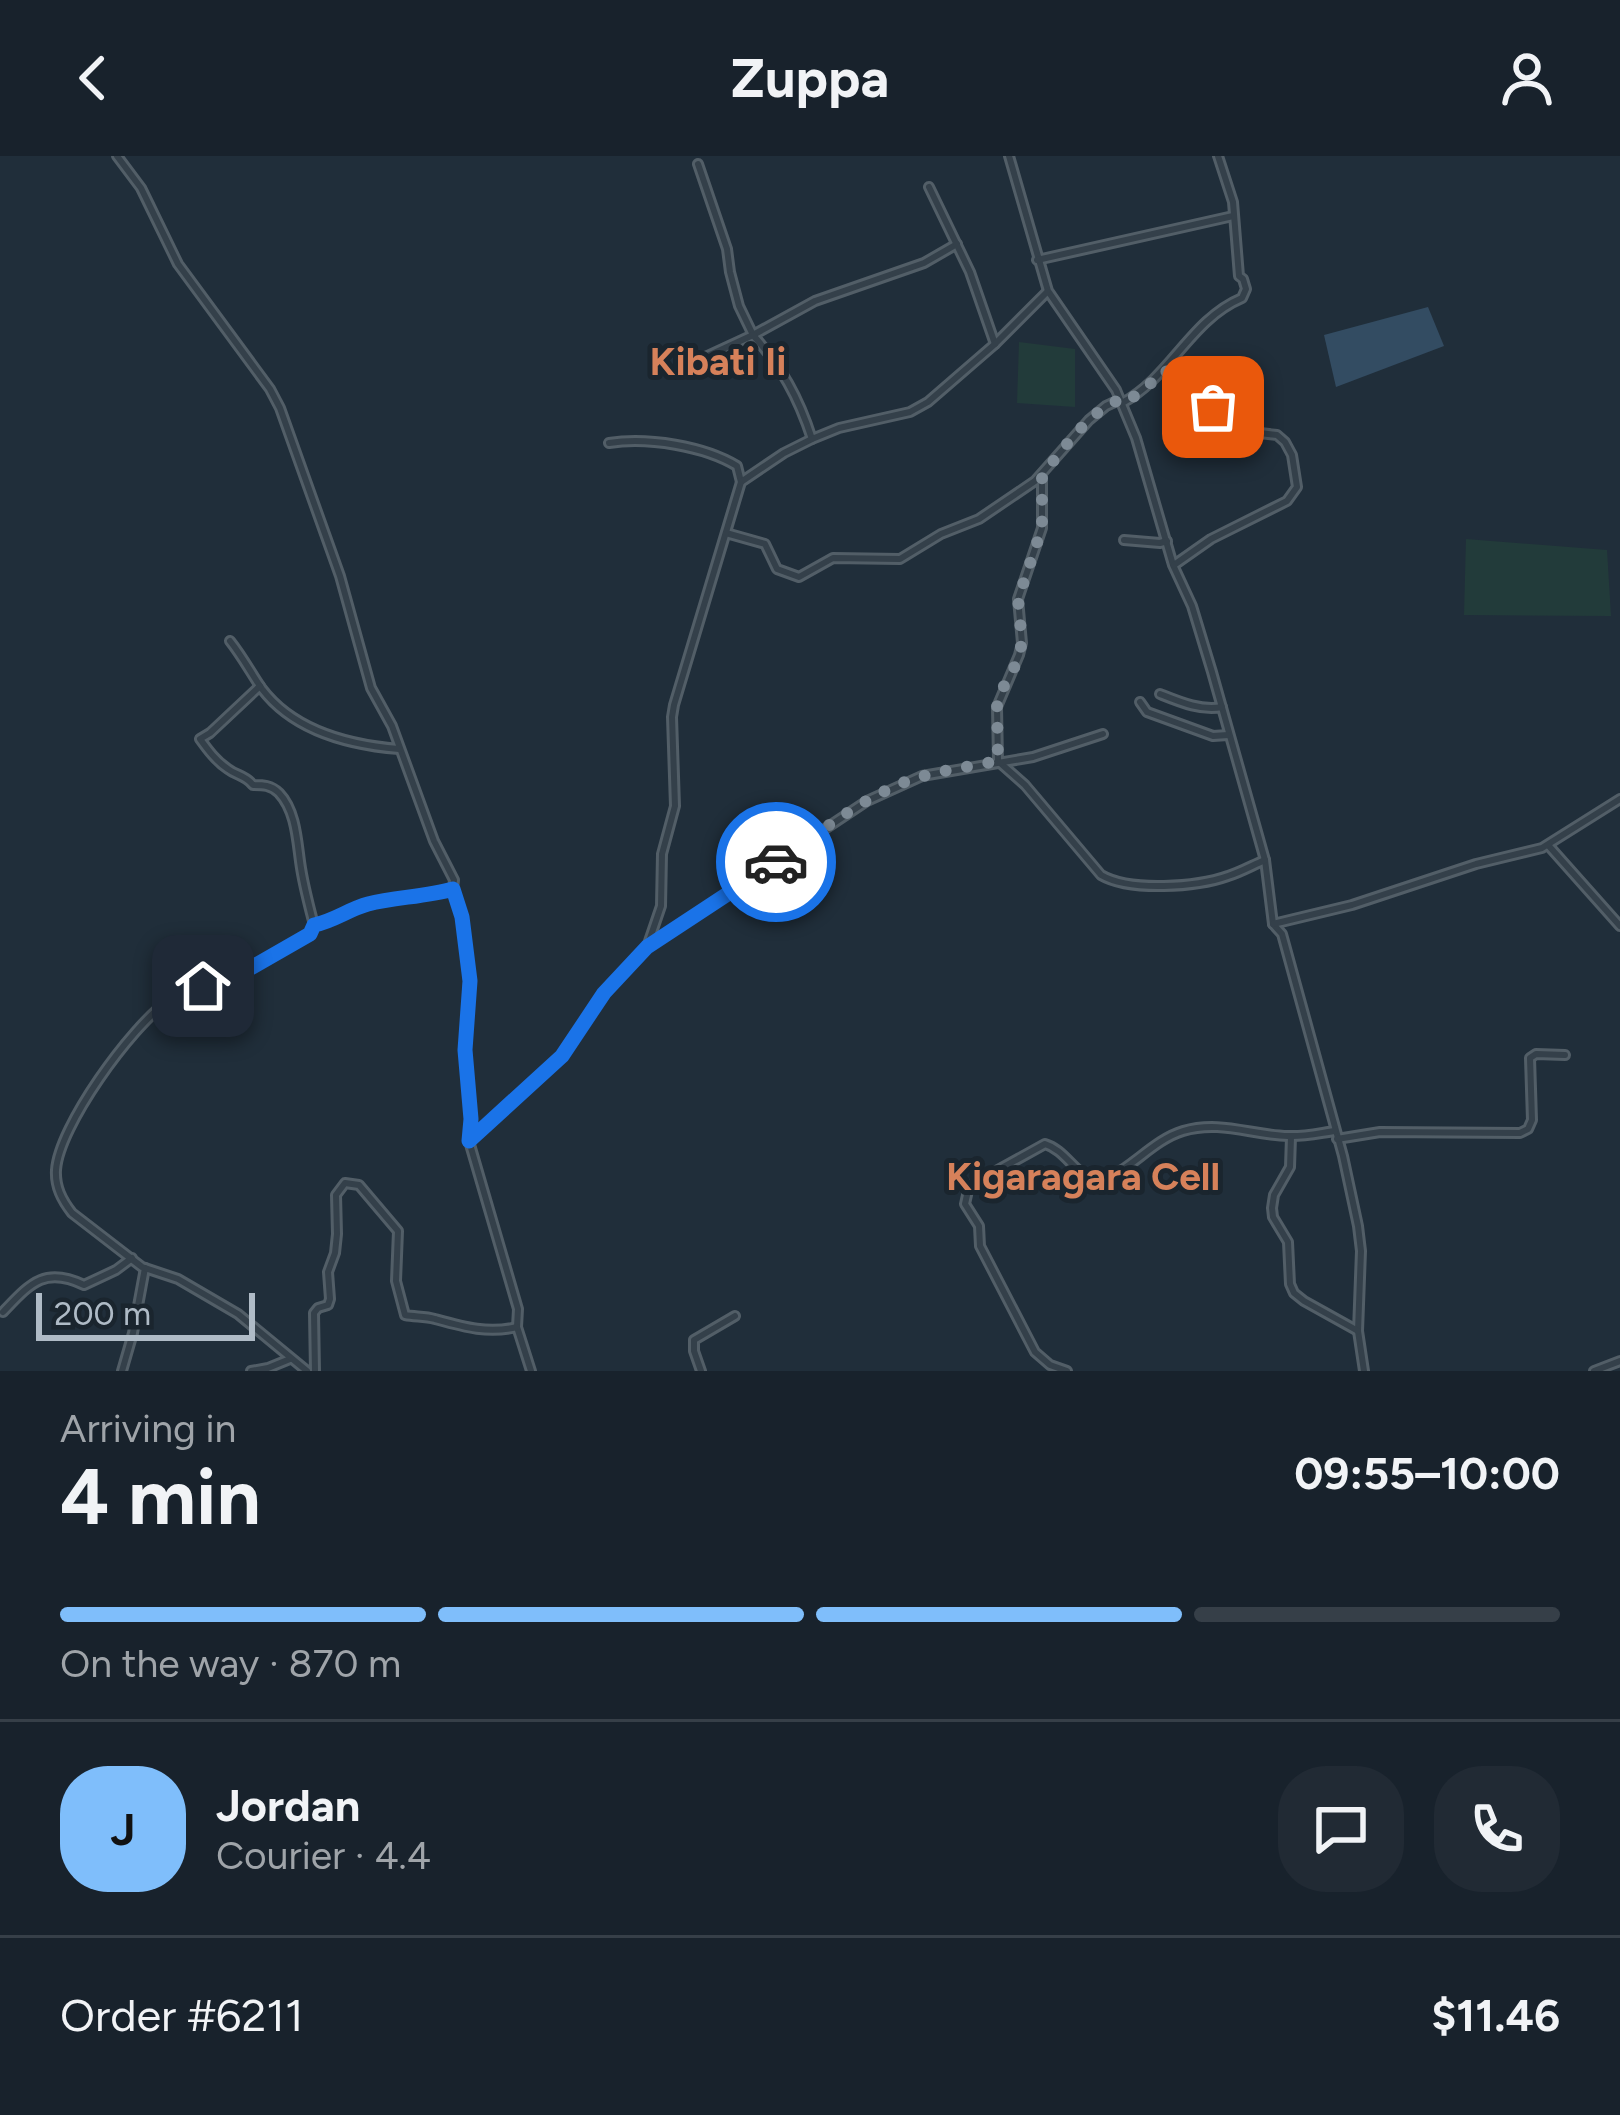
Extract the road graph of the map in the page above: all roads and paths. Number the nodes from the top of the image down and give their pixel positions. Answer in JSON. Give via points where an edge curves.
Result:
{"nodes":[{"id":1,"x":117,"y":156,"type":"edge"},
{"id":2,"x":1009,"y":156,"type":"edge"},
{"id":3,"x":1218,"y":156,"type":"edge"},
{"id":4,"x":698,"y":164,"type":"dead end"},
{"id":5,"x":929,"y":187,"type":"dead end"},
{"id":6,"x":1233,"y":216,"type":"junction"},
{"id":7,"x":957,"y":244,"type":"junction"},
{"id":8,"x":948,"y":250,"type":"junction"},
{"id":9,"x":962,"y":253,"type":"junction"},
{"id":10,"x":1037,"y":260,"type":"junction"},
{"id":11,"x":1048,"y":291,"type":"junction"},
{"id":12,"x":753,"y":335,"type":"junction"},
{"id":13,"x":995,"y":344,"type":"junction"},
{"id":14,"x":1164,"y":370,"type":"junction"},
{"id":15,"x":673,"y":372,"type":"dead end"},
{"id":16,"x":1121,"y":402,"type":"junction"},
{"id":17,"x":812,"y":439,"type":"junction"},
{"id":18,"x":609,"y":443,"type":"dead end"},
{"id":19,"x":1042,"y":475,"type":"junction"},
{"id":20,"x":741,"y":482,"type":"junction"},
{"id":21,"x":726,"y":532,"type":"junction"},
{"id":22,"x":1124,"y":539,"type":"dead end"},
{"id":23,"x":1167,"y":541,"type":"junction"},
{"id":24,"x":1173,"y":565,"type":"junction"},
{"id":25,"x":230,"y":641,"type":"dead end"},
{"id":26,"x":260,"y":686,"type":"junction"},
{"id":27,"x":1160,"y":694,"type":"dead end"},
{"id":28,"x":1140,"y":702,"type":"dead end"},
{"id":29,"x":1222,"y":707,"type":"junction"},
{"id":30,"x":1103,"y":734,"type":"dead end"},
{"id":31,"x":1228,"y":736,"type":"junction"},
{"id":32,"x":400,"y":749,"type":"junction"},
{"id":33,"x":998,"y":761,"type":"junction"},
{"id":34,"x":1620,"y":799,"type":"edge"},
{"id":35,"x":1548,"y":845,"type":"junction"},
{"id":36,"x":1265,"y":860,"type":"junction"},
{"id":37,"x":453,"y":889,"type":"junction"},
{"id":38,"x":1273,"y":924,"type":"junction"},
{"id":39,"x":314,"y":925,"type":"junction"},
{"id":40,"x":1620,"y":926,"type":"edge"},
{"id":41,"x":647,"y":947,"type":"junction"},
{"id":42,"x":1565,"y":1055,"type":"dead end"},
{"id":43,"x":1336,"y":1135,"type":"junction"},
{"id":44,"x":1291,"y":1137,"type":"junction"},
{"id":45,"x":469,"y":1141,"type":"junction"},
{"id":46,"x":132,"y":1258,"type":"junction"},
{"id":47,"x":145,"y":1268,"type":"junction"},
{"id":48,"x":3,"y":1312,"type":"dead end"},
{"id":49,"x":736,"y":1316,"type":"dead end"},
{"id":50,"x":517,"y":1327,"type":"junction"},
{"id":51,"x":1358,"y":1331,"type":"junction"},
{"id":52,"x":290,"y":1359,"type":"junction"},
{"id":53,"x":1620,"y":1361,"type":"edge"},
{"id":54,"x":122,"y":1371,"type":"edge"},
{"id":55,"x":251,"y":1371,"type":"edge"},
{"id":56,"x":311,"y":1371,"type":"edge"},
{"id":57,"x":531,"y":1371,"type":"edge"},
{"id":58,"x":701,"y":1371,"type":"edge"},
{"id":59,"x":1067,"y":1371,"type":"edge"},
{"id":60,"x":1364,"y":1371,"type":"edge"},
{"id":61,"x":1594,"y":1371,"type":"edge"}],
"edges":[{"from":1,"to":32,"type":"street","via":[[178,264],[271,389],[340,576],[370,688]]},
{"from":2,"to":10,"type":"street"},
{"from":3,"to":6,"type":"street"},
{"from":4,"to":12,"type":"street"},
{"from":5,"to":7,"type":"street"},
{"from":6,"to":10,"type":"street"},
{"from":6,"to":14,"type":"street","via":[[1242,298],[1204,321]]},
{"from":7,"to":8,"type":"street"},
{"from":7,"to":9,"type":"street"},
{"from":8,"to":9,"type":"street"},
{"from":8,"to":12,"type":"street","via":[[815,301]]},
{"from":9,"to":13,"type":"street"},
{"from":10,"to":11,"type":"street"},
{"from":11,"to":13,"type":"street"},
{"from":11,"to":16,"type":"street"},
{"from":12,"to":15,"type":"street"},
{"from":12,"to":17,"type":"street","via":[[800,401]]},
{"from":13,"to":17,"type":"street","via":[[910,412]]},
{"from":14,"to":16,"type":"street"},
{"from":14,"to":24,"type":"street","via":[[1210,400],[1228,440],[1276,435],[1298,477],[1287,501]]},
{"from":16,"to":19,"type":"street","via":[[1089,420]]},
{"from":16,"to":23,"type":"street"},
{"from":17,"to":20,"type":"street"},
{"from":18,"to":20,"type":"street","via":[[720,456],[737,466]]},
{"from":19,"to":21,"type":"street","via":[[990,513],[899,559],[833,558],[799,577],[777,569],[765,544]]},
{"from":19,"to":33,"type":"street","via":[[1042,528],[1018,599],[1022,643],[998,697]]},
{"from":20,"to":21,"type":"street"},
{"from":21,"to":41,"type":"street","via":[[674,705],[675,806]]},
{"from":22,"to":23,"type":"street"},
{"from":23,"to":24,"type":"street"},
{"from":24,"to":29,"type":"street"},
{"from":25,"to":26,"type":"street"},
{"from":26,"to":32,"type":"street","via":[[330,736]]},
{"from":26,"to":39,"type":"street","via":[[200,739],[232,773],[267,784],[288,807]]},
{"from":27,"to":29,"type":"street"},
{"from":28,"to":31,"type":"street","via":[[1147,712]]},
{"from":29,"to":31,"type":"street"},
{"from":30,"to":33,"type":"street"},
{"from":31,"to":36,"type":"street"},
{"from":32,"to":37,"type":"street"},
{"from":33,"to":36,"type":"street","via":[[1111,881],[1186,884]]},
{"from":33,"to":41,"type":"street","via":[[908,781],[867,800]]},
{"from":34,"to":35,"type":"street"},
{"from":35,"to":38,"type":"street"},
{"from":35,"to":40,"type":"street"},
{"from":36,"to":38,"type":"street"},
{"from":37,"to":39,"type":"street","via":[[373,903]]},
{"from":37,"to":45,"type":"street","via":[[470,981]]},
{"from":38,"to":43,"type":"street"},
{"from":39,"to":46,"type":"street","via":[[242,973],[164,1004],[88,1094],[57,1162],[58,1187],[72,1213]]},
{"from":41,"to":45,"type":"street","via":[[562,1056]]},
{"from":42,"to":43,"type":"street","via":[[1530,1058],[1532,1120],[1520,1133]]},
{"from":43,"to":44,"type":"street"},
{"from":43,"to":51,"type":"street","via":[[1361,1251]]},
{"from":44,"to":51,"type":"street","via":[[1290,1167],[1272,1208],[1288,1242],[1294,1293]]},
{"from":44,"to":59,"type":"street","via":[[1224,1125],[1193,1129],[1101,1181],[1084,1178],[1045,1144],[969,1186],[965,1204],[980,1246],[1030,1344]]},
{"from":45,"to":50,"type":"street"},
{"from":46,"to":47,"type":"street"},
{"from":46,"to":48,"type":"street","via":[[84,1285],[36,1280]]},
{"from":47,"to":52,"type":"street","via":[[217,1300]]},
{"from":47,"to":54,"type":"street"},
{"from":49,"to":58,"type":"street","via":[[694,1340]]},
{"from":50,"to":56,"type":"street","via":[[475,1330],[405,1315],[395,1275],[398,1231],[359,1185],[345,1183],[336,1196],[330,1299],[314,1313]]},
{"from":50,"to":57,"type":"street"},
{"from":51,"to":60,"type":"street"},
{"from":52,"to":55,"type":"street"},
{"from":52,"to":56,"type":"street"},
{"from":53,"to":61,"type":"street"}]}
